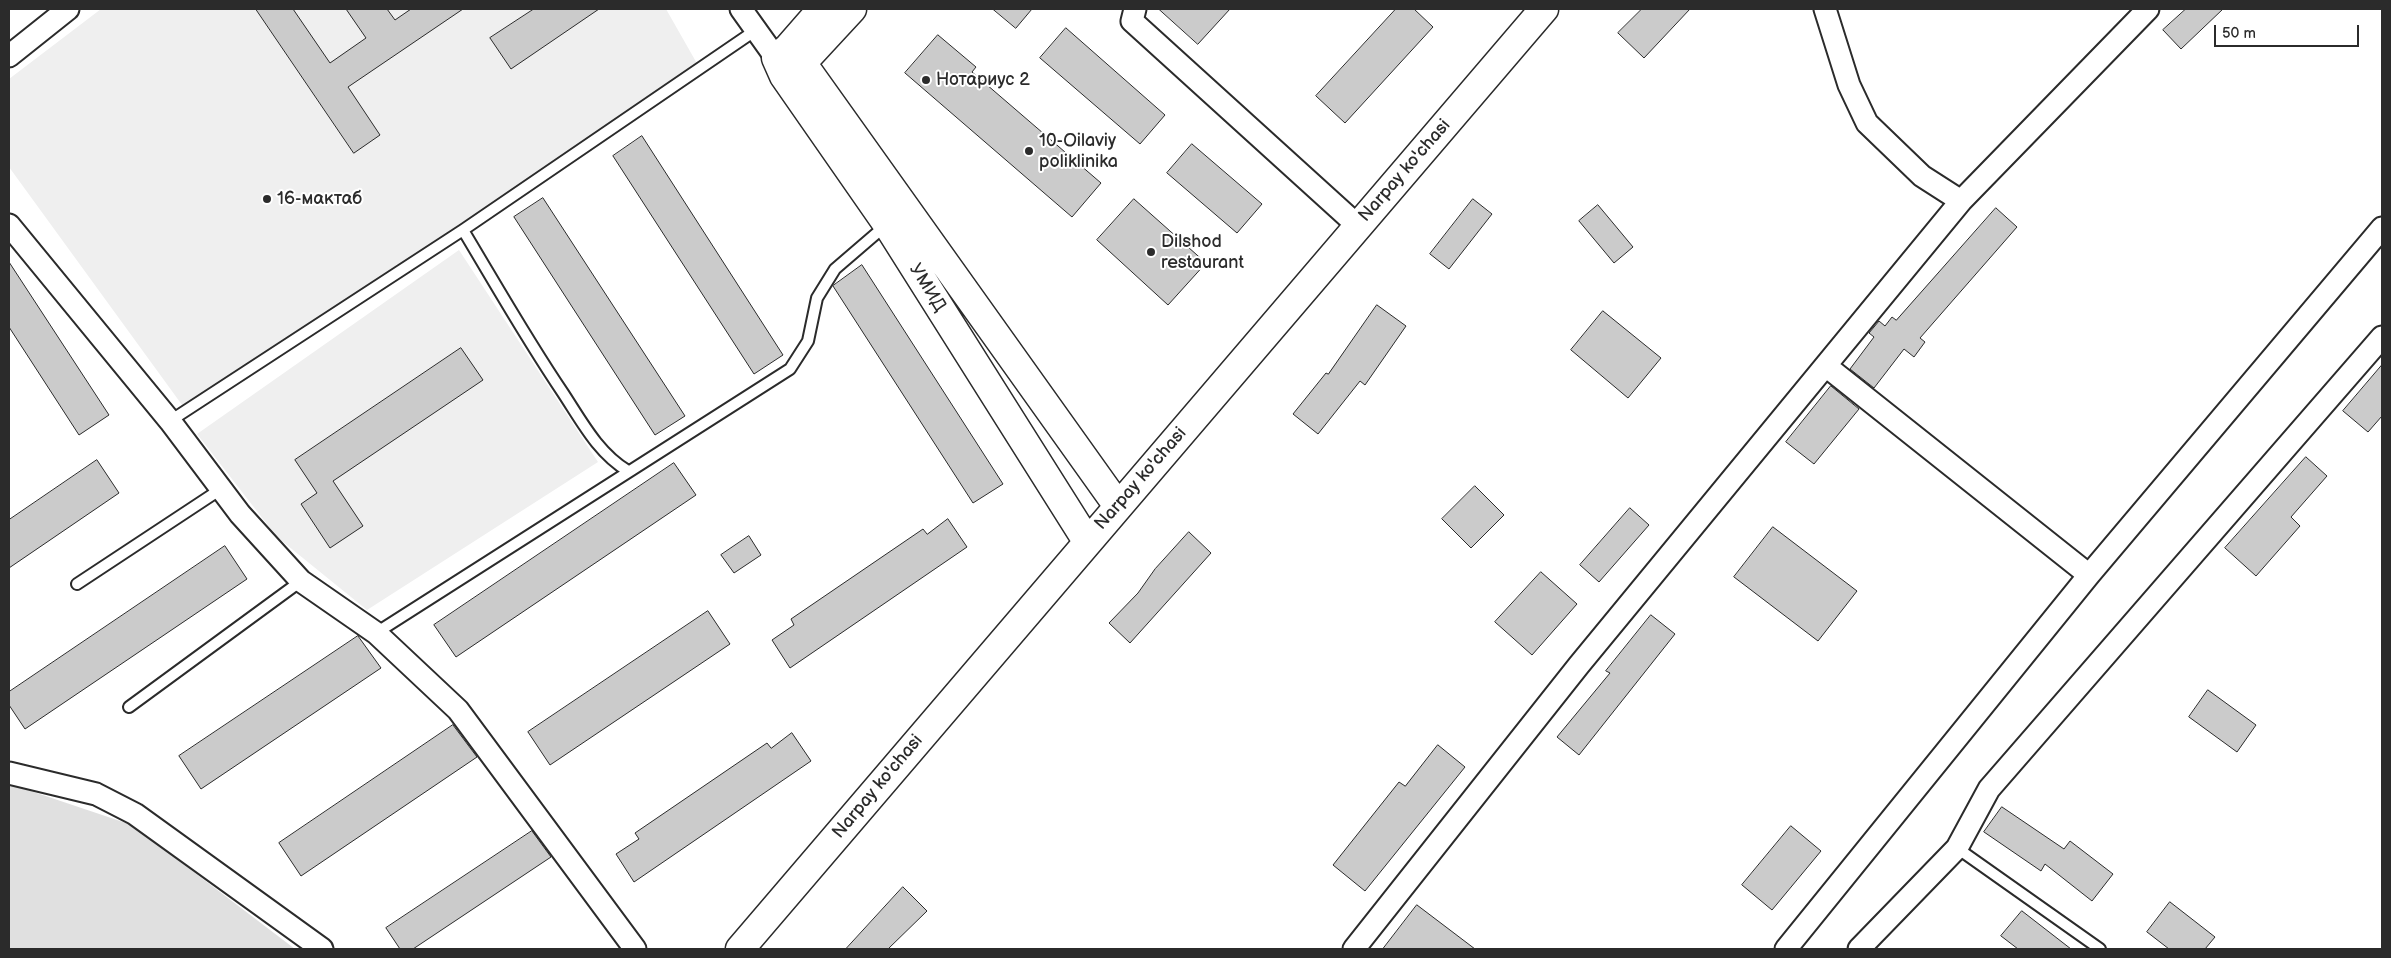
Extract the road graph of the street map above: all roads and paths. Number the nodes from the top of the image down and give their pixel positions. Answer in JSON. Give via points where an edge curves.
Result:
{"nodes":[{"id":1,"x":68,"y":9,"type":"edge"},
{"id":2,"x":741,"y":9,"type":"edge"},
{"id":3,"x":822,"y":9,"type":"edge"},
{"id":4,"x":852,"y":9,"type":"edge"},
{"id":5,"x":1135,"y":9,"type":"edge"},
{"id":6,"x":1544,"y":9,"type":"edge"},
{"id":7,"x":1825,"y":9,"type":"edge"},
{"id":8,"x":2148,"y":9,"type":"edge"},
{"id":9,"x":778,"y":52,"type":"junction"},
{"id":10,"x":9,"y":56,"type":"edge"},
{"id":11,"x":1961,"y":201,"type":"junction"},
{"id":12,"x":887,"y":224,"type":"junction"},
{"id":13,"x":9,"y":225,"type":"edge"},
{"id":14,"x":1358,"y":226,"type":"junction"},
{"id":15,"x":2382,"y":228,"type":"edge"},
{"id":16,"x":463,"y":230,"type":"junction"},
{"id":17,"x":2382,"y":337,"type":"edge"},
{"id":18,"x":1826,"y":366,"type":"junction"},
{"id":19,"x":170,"y":421,"type":"junction"},
{"id":20,"x":628,"y":471,"type":"junction"},
{"id":21,"x":221,"y":489,"type":"junction"},
{"id":22,"x":1118,"y":506,"type":"junction"},
{"id":23,"x":1087,"y":541,"type":"junction"},
{"id":24,"x":2089,"y":575,"type":"junction"},
{"id":25,"x":301,"y":581,"type":"junction"},
{"id":26,"x":77,"y":584,"type":"dead end"},
{"id":27,"x":376,"y":634,"type":"junction"},
{"id":28,"x":129,"y":707,"type":"dead end"},
{"id":29,"x":9,"y":773,"type":"edge"},
{"id":30,"x":1957,"y":848,"type":"junction"},
{"id":31,"x":322,"y":949,"type":"edge"},
{"id":32,"x":635,"y":949,"type":"edge"},
{"id":33,"x":740,"y":949,"type":"edge"},
{"id":34,"x":1354,"y":949,"type":"edge"},
{"id":35,"x":1786,"y":949,"type":"edge"},
{"id":36,"x":1859,"y":949,"type":"edge"},
{"id":37,"x":2100,"y":949,"type":"edge"}],
"edges":[{"from":1,"to":10,"type":"street"},
{"from":2,"to":9,"type":"street","name":"УМИД"},
{"from":3,"to":9,"type":"main road"},
{"from":4,"to":9,"type":"main road"},
{"from":5,"to":14,"type":"street","via":[[1132,21]]},
{"from":6,"to":14,"type":"main road","name":"Narpay ko'chasi"},
{"from":7,"to":11,"type":"street","via":[[1849,85],[1867,123],[1922,176]]},
{"from":8,"to":11,"type":"street"},
{"from":9,"to":12,"type":"main road","name":"УМИД"},
{"from":9,"to":16,"type":"lane"},
{"from":9,"to":22,"type":"main road","name":"УМИД"},
{"from":11,"to":18,"type":"street"},
{"from":12,"to":20,"type":"lane","via":[[835,269],[817,298],[808,341],[790,369]]},
{"from":12,"to":23,"type":"main road","name":"УМИД"},
{"from":13,"to":19,"type":"street"},
{"from":14,"to":22,"type":"main road","name":"Narpay ko'chasi"},
{"from":15,"to":24,"type":"street"},
{"from":16,"to":19,"type":"lane"},
{"from":16,"to":20,"type":"lane","via":[[533,349],[597,445],[612,462]]},
{"from":17,"to":30,"type":"street","via":[[1989,790]]},
{"from":18,"to":24,"type":"street"},
{"from":18,"to":34,"type":"street","via":[[1579,666]]},
{"from":19,"to":21,"type":"street"},
{"from":20,"to":27,"type":"lane"},
{"from":21,"to":25,"type":"street"},
{"from":21,"to":26,"type":"lane"},
{"from":22,"to":23,"type":"main road","name":"Narpay ko'chasi"},
{"from":23,"to":33,"type":"main road","name":"Narpay ko'chasi"},
{"from":24,"to":35,"type":"street"},
{"from":25,"to":27,"type":"street"},
{"from":25,"to":28,"type":"lane"},
{"from":27,"to":32,"type":"street","via":[[458,710]]},
{"from":29,"to":31,"type":"street","via":[[96,794],[135,814]]},
{"from":30,"to":36,"type":"street"},
{"from":30,"to":37,"type":"lane"}]}
